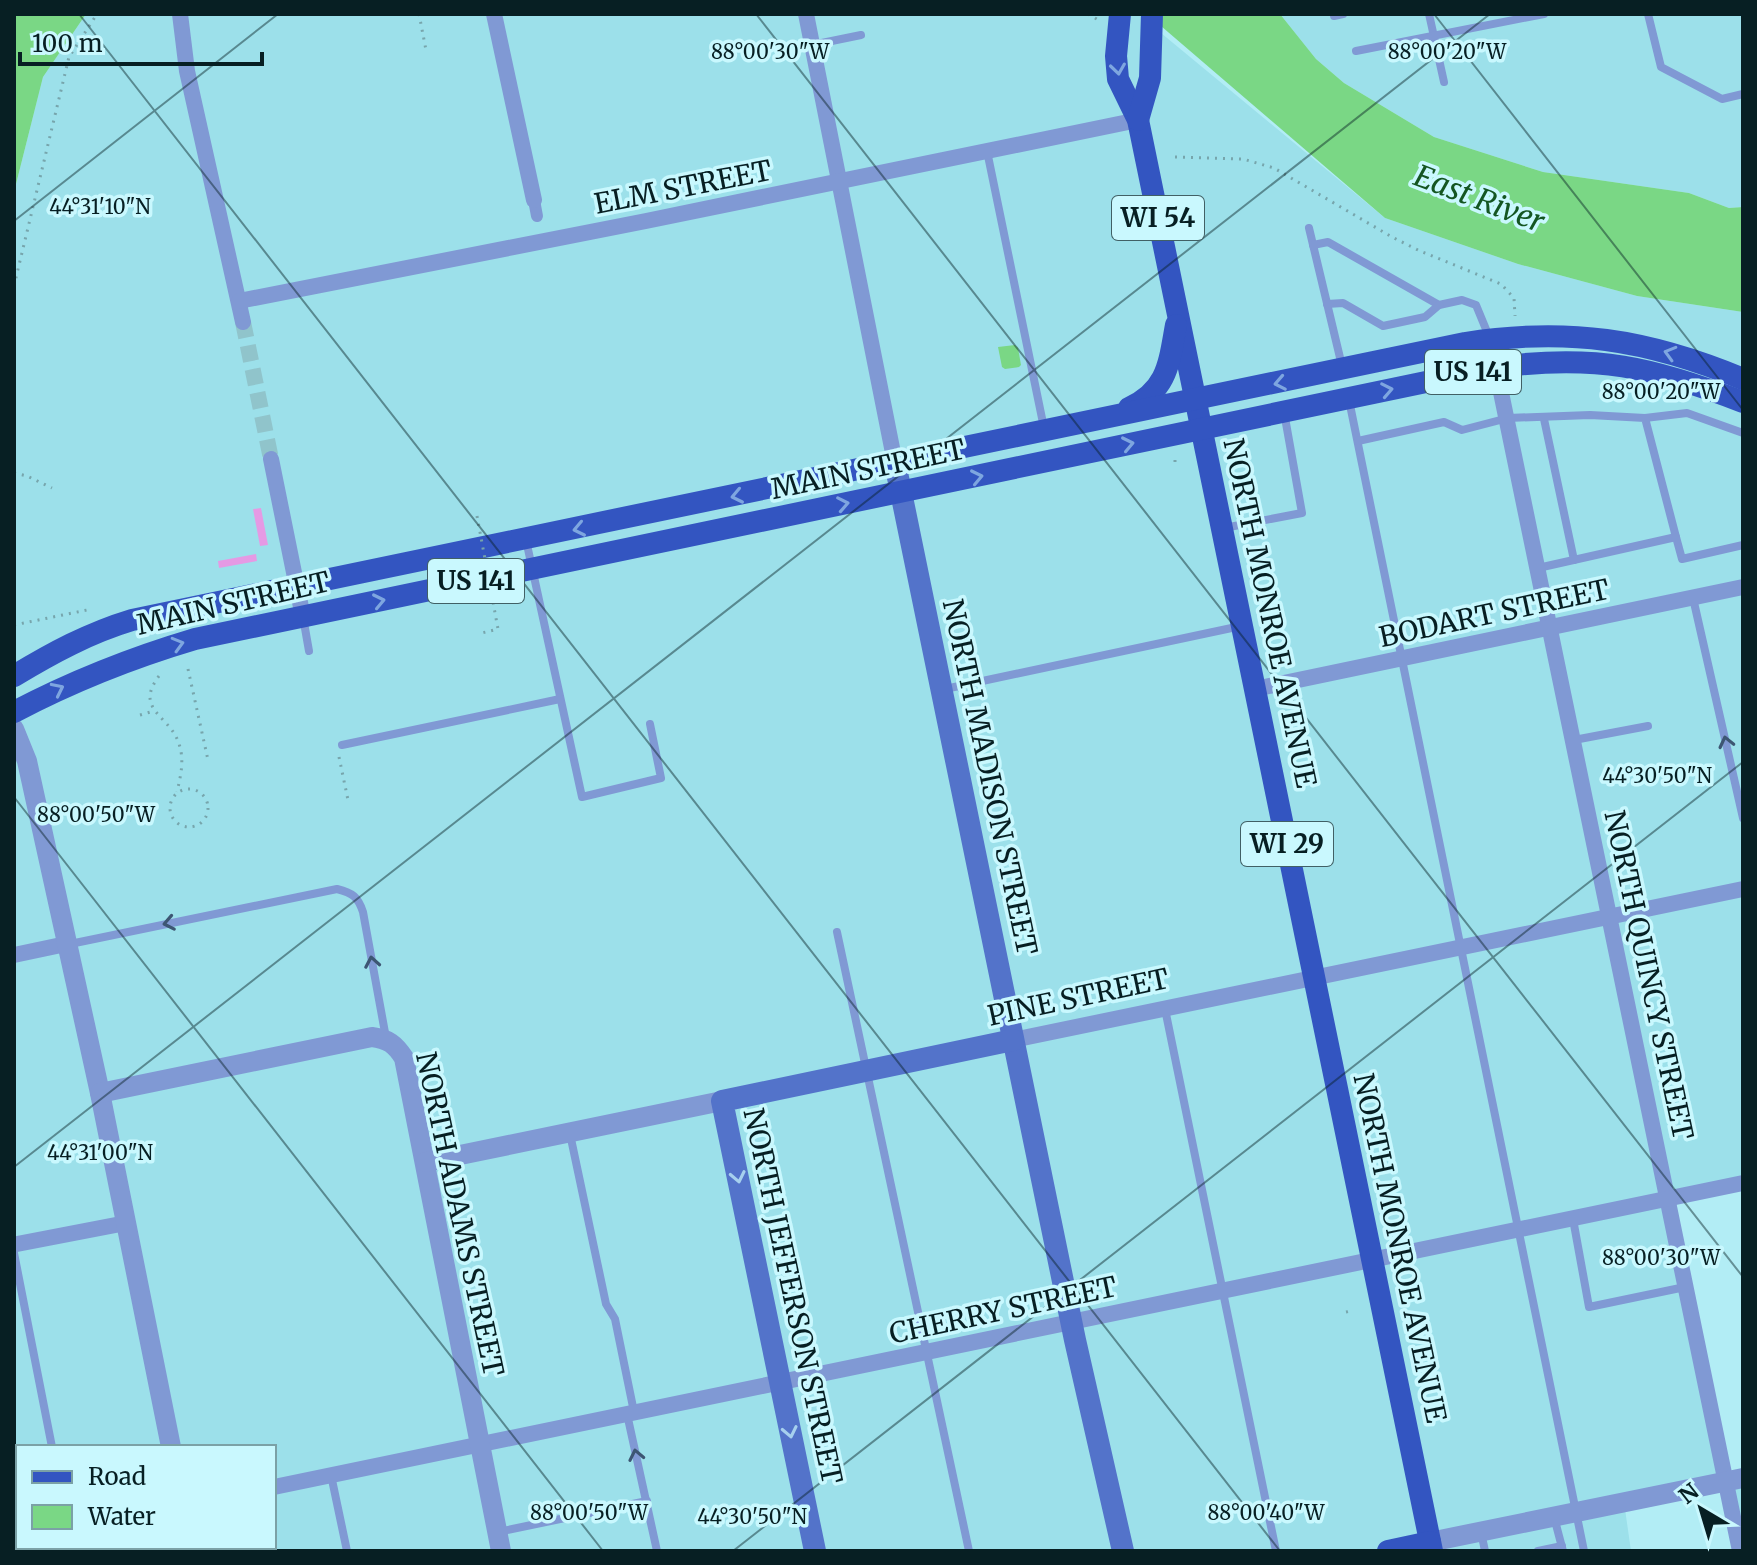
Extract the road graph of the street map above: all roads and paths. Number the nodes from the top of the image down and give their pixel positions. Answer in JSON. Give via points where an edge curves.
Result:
{"nodes":[{"id":1,"x":97,"y":14,"type":"edge"},
{"id":2,"x":180,"y":14,"type":"edge"},
{"id":3,"x":419,"y":14,"type":"edge"},
{"id":4,"x":494,"y":14,"type":"edge"},
{"id":5,"x":806,"y":14,"type":"edge"},
{"id":6,"x":1088,"y":14,"type":"edge"},
{"id":7,"x":1429,"y":14,"type":"edge"},
{"id":8,"x":1544,"y":14,"type":"edge"},
{"id":9,"x":1648,"y":14,"type":"edge"},
{"id":10,"x":1110,"y":18,"type":"edge"},
{"id":11,"x":1151,"y":20,"type":"edge"},
{"id":12,"x":861,"y":35,"type":"dead end"},
{"id":13,"x":1434,"y":37,"type":"junction"},
{"id":14,"x":812,"y":45,"type":"junction"},
{"id":15,"x":426,"y":50,"type":"dead end"},
{"id":16,"x":1356,"y":51,"type":"dead end"},
{"id":17,"x":1444,"y":82,"type":"dead end"},
{"id":18,"x":1743,"y":94,"type":"edge"},
{"id":19,"x":1138,"y":120,"type":"junction"},
{"id":20,"x":987,"y":151,"type":"junction"},
{"id":21,"x":1175,"y":157,"type":"dead end"},
{"id":22,"x":839,"y":181,"type":"junction"},
{"id":23,"x":535,"y":208,"type":"dead end"},
{"id":24,"x":1309,"y":228,"type":"dead end"},
{"id":25,"x":1313,"y":245,"type":"junction"},
{"id":26,"x":14,"y":286,"type":"edge"},
{"id":27,"x":239,"y":301,"type":"junction"},
{"id":28,"x":1327,"y":304,"type":"junction"},
{"id":29,"x":1439,"y":305,"type":"junction"},
{"id":30,"x":1178,"y":316,"type":"junction"},
{"id":31,"x":1515,"y":316,"type":"dead end"},
{"id":32,"x":243,"y":322,"type":"tunnel mouth"},
{"id":33,"x":1490,"y":339,"type":"junction"},
{"id":34,"x":1498,"y":367,"type":"junction"},
{"id":35,"x":1343,"y":371,"type":"junction"},
{"id":36,"x":1743,"y":379,"type":"edge"},
{"id":37,"x":1349,"y":397,"type":"junction"},
{"id":38,"x":1196,"y":400,"type":"junction"},
{"id":39,"x":1743,"y":402,"type":"edge"},
{"id":40,"x":1284,"y":411,"type":"junction"},
{"id":41,"x":1106,"y":418,"type":"junction"},
{"id":42,"x":1508,"y":418,"type":"junction"},
{"id":43,"x":1645,"y":418,"type":"junction"},
{"id":44,"x":1544,"y":419,"type":"junction"},
{"id":45,"x":1201,"y":429,"type":"junction"},
{"id":46,"x":1045,"y":430,"type":"junction"},
{"id":47,"x":1743,"y":433,"type":"edge"},
{"id":48,"x":1358,"y":441,"type":"junction"},
{"id":49,"x":271,"y":459,"type":"tunnel mouth"},
{"id":50,"x":895,"y":463,"type":"junction"},
{"id":51,"x":14,"y":473,"type":"edge"},
{"id":52,"x":52,"y":488,"type":"dead end"},
{"id":53,"x":901,"y":492,"type":"junction"},
{"id":54,"x":477,"y":516,"type":"dead end"},
{"id":55,"x":1222,"y":529,"type":"junction"},
{"id":56,"x":1676,"y":537,"type":"junction"},
{"id":57,"x":526,"y":540,"type":"junction"},
{"id":58,"x":1743,"y":545,"type":"edge"},
{"id":59,"x":1574,"y":560,"type":"junction"},
{"id":60,"x":1538,"y":568,"type":"junction"},
{"id":61,"x":532,"y":569,"type":"junction"},
{"id":62,"x":297,"y":587,"type":"junction"},
{"id":63,"x":1743,"y":587,"type":"edge"},
{"id":64,"x":1693,"y":598,"type":"junction"},
{"id":65,"x":303,"y":617,"type":"junction"},
{"id":66,"x":14,"y":625,"type":"edge"},
{"id":67,"x":1242,"y":626,"type":"junction"},
{"id":68,"x":1551,"y":627,"type":"junction"},
{"id":69,"x":95,"y":632,"type":"junction"},
{"id":70,"x":482,"y":633,"type":"dead end"},
{"id":71,"x":309,"y":651,"type":"dead end"},
{"id":72,"x":1402,"y":658,"type":"junction"},
{"id":73,"x":188,"y":669,"type":"dead end"},
{"id":74,"x":14,"y":676,"type":"edge"},
{"id":75,"x":159,"y":676,"type":"dead end"},
{"id":76,"x":1255,"y":689,"type":"junction"},
{"id":77,"x":940,"y":690,"type":"junction"},
{"id":78,"x":560,"y":699,"type":"junction"},
{"id":79,"x":154,"y":711,"type":"junction"},
{"id":80,"x":14,"y":712,"type":"edge"},
{"id":81,"x":140,"y":715,"type":"dead end"},
{"id":82,"x":650,"y":724,"type":"dead end"},
{"id":83,"x":1648,"y":726,"type":"dead end"},
{"id":84,"x":14,"y":729,"type":"edge"},
{"id":85,"x":1574,"y":740,"type":"junction"},
{"id":86,"x":342,"y":745,"type":"joint"},
{"id":87,"x":208,"y":760,"type":"dead end"},
{"id":88,"x":177,"y":792,"type":"junction"},
{"id":89,"x":348,"y":800,"type":"dead end"},
{"id":90,"x":1743,"y":818,"type":"edge"},
{"id":91,"x":189,"y":827,"type":"junction"},
{"id":92,"x":190,"y":834,"type":"dead end"},
{"id":93,"x":1743,"y":889,"type":"edge"},
{"id":94,"x":1610,"y":917,"type":"junction"},
{"id":95,"x":837,"y":932,"type":"dead end"},
{"id":96,"x":66,"y":944,"type":"junction"},
{"id":97,"x":1460,"y":948,"type":"junction"},
{"id":98,"x":14,"y":955,"type":"edge"},
{"id":99,"x":1314,"y":978,"type":"junction"},
{"id":100,"x":1165,"y":1009,"type":"junction"},
{"id":101,"x":386,"y":1039,"type":"junction"},
{"id":102,"x":1013,"y":1040,"type":"junction"},
{"id":103,"x":866,"y":1071,"type":"junction"},
{"id":104,"x":100,"y":1093,"type":"junction"},
{"id":105,"x":722,"y":1101,"type":"junction"},
{"id":106,"x":569,"y":1131,"type":"junction"},
{"id":107,"x":426,"y":1162,"type":"junction"},
{"id":108,"x":1743,"y":1183,"type":"edge"},
{"id":109,"x":1668,"y":1199,"type":"junction"},
{"id":110,"x":1573,"y":1219,"type":"junction"},
{"id":111,"x":126,"y":1223,"type":"junction"},
{"id":112,"x":1520,"y":1230,"type":"junction"},
{"id":113,"x":15,"y":1247,"type":"edge"},
{"id":114,"x":1372,"y":1260,"type":"junction"},
{"id":115,"x":1686,"y":1286,"type":"junction"},
{"id":116,"x":1224,"y":1291,"type":"junction"},
{"id":117,"x":1072,"y":1322,"type":"junction"},
{"id":118,"x":926,"y":1353,"type":"junction"},
{"id":119,"x":780,"y":1383,"type":"junction"},
{"id":120,"x":631,"y":1414,"type":"junction"},
{"id":121,"x":480,"y":1444,"type":"junction"},
{"id":122,"x":52,"y":1445,"type":"edge"},
{"id":123,"x":171,"y":1445,"type":"edge"},
{"id":124,"x":331,"y":1475,"type":"junction"},
{"id":125,"x":1734,"y":1480,"type":"edge"},
{"id":126,"x":276,"y":1487,"type":"edge"},
{"id":127,"x":647,"y":1501,"type":"junction"},
{"id":128,"x":1576,"y":1512,"type":"junction"},
{"id":129,"x":1554,"y":1517,"type":"junction"},
{"id":130,"x":1483,"y":1541,"type":"edge"},
{"id":131,"x":499,"y":1542,"type":"edge"},
{"id":132,"x":1431,"y":1547,"type":"edge"},
{"id":133,"x":1562,"y":1548,"type":"edge"},
{"id":134,"x":347,"y":1551,"type":"edge"},
{"id":135,"x":657,"y":1551,"type":"edge"},
{"id":136,"x":815,"y":1551,"type":"edge"},
{"id":137,"x":969,"y":1551,"type":"edge"},
{"id":138,"x":1123,"y":1551,"type":"edge"},
{"id":139,"x":1276,"y":1551,"type":"edge"},
{"id":140,"x":1388,"y":1551,"type":"edge"},
{"id":141,"x":1538,"y":1551,"type":"edge"},
{"id":142,"x":1584,"y":1551,"type":"edge"},
{"id":143,"x":1740,"y":1551,"type":"edge"}],
"edges":[{"from":1,"to":26,"type":"path","via":[[69,57]]},
{"from":2,"to":27,"type":"street","via":[[187,71]]},
{"from":3,"to":15,"type":"path"},
{"from":4,"to":23,"type":"street"},
{"from":5,"to":14,"type":"street","name":"NORTH MADISON STREET"},
{"from":6,"to":10,"type":"path"},
{"from":7,"to":13,"type":"lane"},
{"from":8,"to":13,"type":"lane"},
{"from":9,"to":18,"type":"lane","via":[[1661,67],[1722,99]]},
{"from":10,"to":19,"type":"main road","number":"WI 54","one_way":true,"via":[[1118,79]]},
{"from":11,"to":19,"type":"main road","number":"WI 54","via":[[1150,78]]},
{"from":12,"to":14,"type":"lane"},
{"from":13,"to":16,"type":"lane"},
{"from":13,"to":17,"type":"lane"},
{"from":14,"to":22,"type":"street","name":"NORTH MADISON STREET"},
{"from":19,"to":20,"type":"street","name":"ELM STREET"},
{"from":19,"to":30,"type":"main road","name":"NORTH MONROE AVENUE","number":"WI 54"},
{"from":20,"to":22,"type":"street","name":"ELM STREET"},
{"from":20,"to":46,"type":"lane"},
{"from":21,"to":31,"type":"path","via":[[1243,159],[1274,168],[1392,237],[1501,284],[1514,298]]},
{"from":22,"to":27,"type":"street","name":"ELM STREET"},
{"from":22,"to":50,"type":"street","name":"NORTH MADISON STREET"},
{"from":24,"to":25,"type":"lane"},
{"from":25,"to":28,"type":"lane"},
{"from":25,"to":29,"type":"lane","via":[[1328,242]]},
{"from":27,"to":32,"type":"street"},
{"from":28,"to":29,"type":"lane","via":[[1343,303],[1383,326],[1425,317]]},
{"from":28,"to":35,"type":"lane"},
{"from":29,"to":33,"type":"lane","via":[[1462,300],[1476,305]]},
{"from":30,"to":38,"type":"main road","name":"NORTH MONROE AVENUE","number":"WI 54"},
{"from":30,"to":41,"type":"main road","via":[[1157,390]]},
{"from":33,"to":34,"type":"street","name":"NORTH QUINCY STREET"},
{"from":33,"to":35,"type":"main road","name":"MAIN STREET","number":"US 141"},
{"from":36,"to":33,"type":"main road","name":"MAIN STREET","number":"US 141","one_way":true,"via":[[1673,353],[1598,338],[1554,334]]},
{"from":37,"to":34,"type":"main road","name":"MAIN STREET","number":"US 141","one_way":true},
{"from":34,"to":39,"type":"main road","name":"MAIN STREET","number":"US 141","via":[[1600,362],[1681,378]]},
{"from":34,"to":42,"type":"street","name":"NORTH QUINCY STREET"},
{"from":35,"to":38,"type":"main road","name":"MAIN STREET","number":"US 141","one_way":true},
{"from":37,"to":40,"type":"main road","name":"MAIN STREET","number":"US 141"},
{"from":37,"to":48,"type":"lane"},
{"from":38,"to":41,"type":"main road","name":"MAIN STREET","number":"US 141"},
{"from":38,"to":45,"type":"main road","name":"NORTH MONROE AVENUE","number":"WI 29"},
{"from":40,"to":45,"type":"main road","name":"MAIN STREET","number":"US 141"},
{"from":40,"to":55,"type":"lane","via":[[1302,513]]},
{"from":41,"to":46,"type":"main road","name":"MAIN STREET","number":"US 141"},
{"from":42,"to":44,"type":"lane"},
{"from":42,"to":48,"type":"lane","via":[[1462,430],[1444,422]]},
{"from":42,"to":60,"type":"street","name":"NORTH QUINCY STREET"},
{"from":43,"to":44,"type":"lane"},
{"from":43,"to":47,"type":"lane","via":[[1687,413]]},
{"from":43,"to":56,"type":"lane"},
{"from":44,"to":59,"type":"lane"},
{"from":53,"to":45,"type":"main road","name":"MAIN STREET","number":"US 141","one_way":true},
{"from":45,"to":55,"type":"main road","name":"NORTH MONROE AVENUE","number":"WI 29"},
{"from":46,"to":50,"type":"main road","name":"MAIN STREET","number":"US 141"},
{"from":48,"to":72,"type":"lane"},
{"from":49,"to":62,"type":"street"},
{"from":50,"to":53,"type":"main road","name":"NORTH MADISON STREET"},
{"from":50,"to":57,"type":"main road","name":"MAIN STREET","number":"US 141","one_way":true},
{"from":51,"to":52,"type":"path"},
{"from":61,"to":53,"type":"main road","name":"MAIN STREET","number":"US 141","one_way":true},
{"from":53,"to":77,"type":"main road","name":"NORTH MADISON STREET"},
{"from":54,"to":70,"type":"path","bridge":true,"via":[[498,629]]},
{"from":55,"to":67,"type":"main road","name":"NORTH MONROE AVENUE","number":"WI 29"},
{"from":56,"to":58,"type":"lane","via":[[1682,559]]},
{"from":56,"to":59,"type":"lane"},
{"from":57,"to":61,"type":"lane"},
{"from":57,"to":62,"type":"main road","name":"MAIN STREET","number":"US 141"},
{"from":59,"to":60,"type":"lane"},
{"from":60,"to":68,"type":"street","name":"NORTH QUINCY STREET"},
{"from":65,"to":61,"type":"main road","name":"MAIN STREET","number":"US 141","one_way":true},
{"from":61,"to":78,"type":"lane"},
{"from":62,"to":65,"type":"street"},
{"from":62,"to":69,"type":"main road","name":"MAIN STREET","number":"US 141"},
{"from":63,"to":64,"type":"street","name":"BODART STREET"},
{"from":64,"to":68,"type":"street","name":"BODART STREET"},
{"from":90,"to":64,"type":"lane","one_way":true},
{"from":65,"to":71,"type":"lane"},
{"from":80,"to":65,"type":"main road","name":"MAIN STREET","number":"US 141","one_way":true,"via":[[136,656]]},
{"from":66,"to":69,"type":"path","via":[[87,610]]},
{"from":67,"to":76,"type":"main road","name":"NORTH MONROE AVENUE","number":"WI 29"},
{"from":67,"to":77,"type":"lane"},
{"from":68,"to":72,"type":"street","name":"BODART STREET"},
{"from":68,"to":85,"type":"street","name":"NORTH QUINCY STREET"},
{"from":69,"to":74,"type":"main road","name":"MAIN STREET","number":"US 141"},
{"from":72,"to":76,"type":"street","name":"BODART STREET"},
{"from":72,"to":97,"type":"lane"},
{"from":73,"to":87,"type":"path"},
{"from":75,"to":79,"type":"path","via":[[151,690]]},
{"from":76,"to":99,"type":"main road","name":"NORTH MONROE AVENUE","number":"WI 29"},
{"from":77,"to":102,"type":"main road","name":"NORTH MADISON STREET"},
{"from":78,"to":82,"type":"lane","via":[[582,797],[661,778]]},
{"from":78,"to":86,"type":"lane"},
{"from":79,"to":81,"type":"path"},
{"from":79,"to":88,"type":"path","via":[[181,750]]},
{"from":83,"to":85,"type":"lane"},
{"from":84,"to":96,"type":"street","via":[[27,761]]},
{"from":85,"to":94,"type":"street","name":"NORTH QUINCY STREET"},
{"from":86,"to":89,"type":"path","via":[[337,746]]},
{"from":88,"to":91,"type":"path","via":[[170,814]]},
{"from":88,"to":91,"type":"path","via":[[196,789],[206,798],[205,818]]},
{"from":91,"to":92,"type":"path"},
{"from":93,"to":94,"type":"street","name":"PINE STREET"},
{"from":94,"to":97,"type":"street","name":"PINE STREET"},
{"from":94,"to":109,"type":"street","name":"NORTH QUINCY STREET"},
{"from":95,"to":103,"type":"lane"},
{"from":96,"to":98,"type":"street"},
{"from":101,"to":96,"type":"lane","one_way":true,"via":[[363,912],[350,892],[337,889]]},
{"from":96,"to":104,"type":"street"},
{"from":97,"to":99,"type":"street","name":"PINE STREET"},
{"from":97,"to":112,"type":"lane"},
{"from":99,"to":100,"type":"street","name":"PINE STREET"},
{"from":99,"to":114,"type":"main road","name":"NORTH MONROE AVENUE","number":"WI 29"},
{"from":100,"to":102,"type":"street","name":"PINE STREET"},
{"from":100,"to":116,"type":"lane"},
{"from":101,"to":104,"type":"street","name":"NORTH ADAMS STREET","via":[[372,1037]]},
{"from":101,"to":107,"type":"street","name":"NORTH ADAMS STREET","via":[[404,1058]]},
{"from":102,"to":103,"type":"main road","name":"PINE STREET"},
{"from":102,"to":117,"type":"main road","name":"NORTH MADISON STREET"},
{"from":103,"to":105,"type":"main road","name":"PINE STREET"},
{"from":103,"to":118,"type":"lane"},
{"from":104,"to":111,"type":"street"},
{"from":105,"to":106,"type":"street","name":"PINE STREET"},
{"from":105,"to":119,"type":"main road","name":"NORTH JEFFERSON STREET","one_way":true},
{"from":106,"to":107,"type":"street","name":"PINE STREET"},
{"from":106,"to":120,"type":"lane","via":[[606,1304],[615,1319]]},
{"from":107,"to":121,"type":"street","name":"NORTH ADAMS STREET"},
{"from":108,"to":109,"type":"street","name":"CHERRY STREET"},
{"from":109,"to":110,"type":"street","name":"CHERRY STREET"},
{"from":109,"to":115,"type":"street","name":"NORTH QUINCY STREET"},
{"from":110,"to":112,"type":"street","name":"CHERRY STREET"},
{"from":110,"to":115,"type":"lane","via":[[1589,1307]]},
{"from":111,"to":113,"type":"street"},
{"from":111,"to":123,"type":"street"},
{"from":112,"to":114,"type":"street","name":"CHERRY STREET"},
{"from":112,"to":128,"type":"lane"},
{"from":113,"to":122,"type":"lane"},
{"from":114,"to":116,"type":"street","name":"CHERRY STREET"},
{"from":114,"to":132,"type":"main road","name":"NORTH MONROE AVENUE","number":"WI 29"},
{"from":115,"to":125,"type":"street","name":"NORTH QUINCY STREET"},
{"from":116,"to":117,"type":"street","name":"CHERRY STREET"},
{"from":116,"to":139,"type":"lane"},
{"from":117,"to":118,"type":"street","name":"CHERRY STREET"},
{"from":117,"to":138,"type":"main road","name":"NORTH MADISON STREET"},
{"from":118,"to":119,"type":"street","name":"CHERRY STREET"},
{"from":118,"to":137,"type":"lane"},
{"from":119,"to":120,"type":"street","name":"CHERRY STREET"},
{"from":119,"to":136,"type":"main road","name":"NORTH JEFFERSON STREET","one_way":true},
{"from":120,"to":121,"type":"street","name":"CHERRY STREET"},
{"from":127,"to":120,"type":"lane","one_way":true},
{"from":121,"to":124,"type":"street","name":"CHERRY STREET"},
{"from":121,"to":131,"type":"street","name":"NORTH ADAMS STREET"},
{"from":124,"to":126,"type":"street","name":"CHERRY STREET"},
{"from":124,"to":134,"type":"lane"},
{"from":125,"to":128,"type":"street"},
{"from":125,"to":143,"type":"street","name":"NORTH QUINCY STREET"},
{"from":127,"to":131,"type":"lane"},
{"from":127,"to":135,"type":"lane"},
{"from":128,"to":129,"type":"street"},
{"from":128,"to":142,"type":"lane"},
{"from":129,"to":130,"type":"street"},
{"from":129,"to":133,"type":"lane"},
{"from":130,"to":132,"type":"street"},
{"from":132,"to":140,"type":"main road"},
{"from":133,"to":141,"type":"lane"}]}
